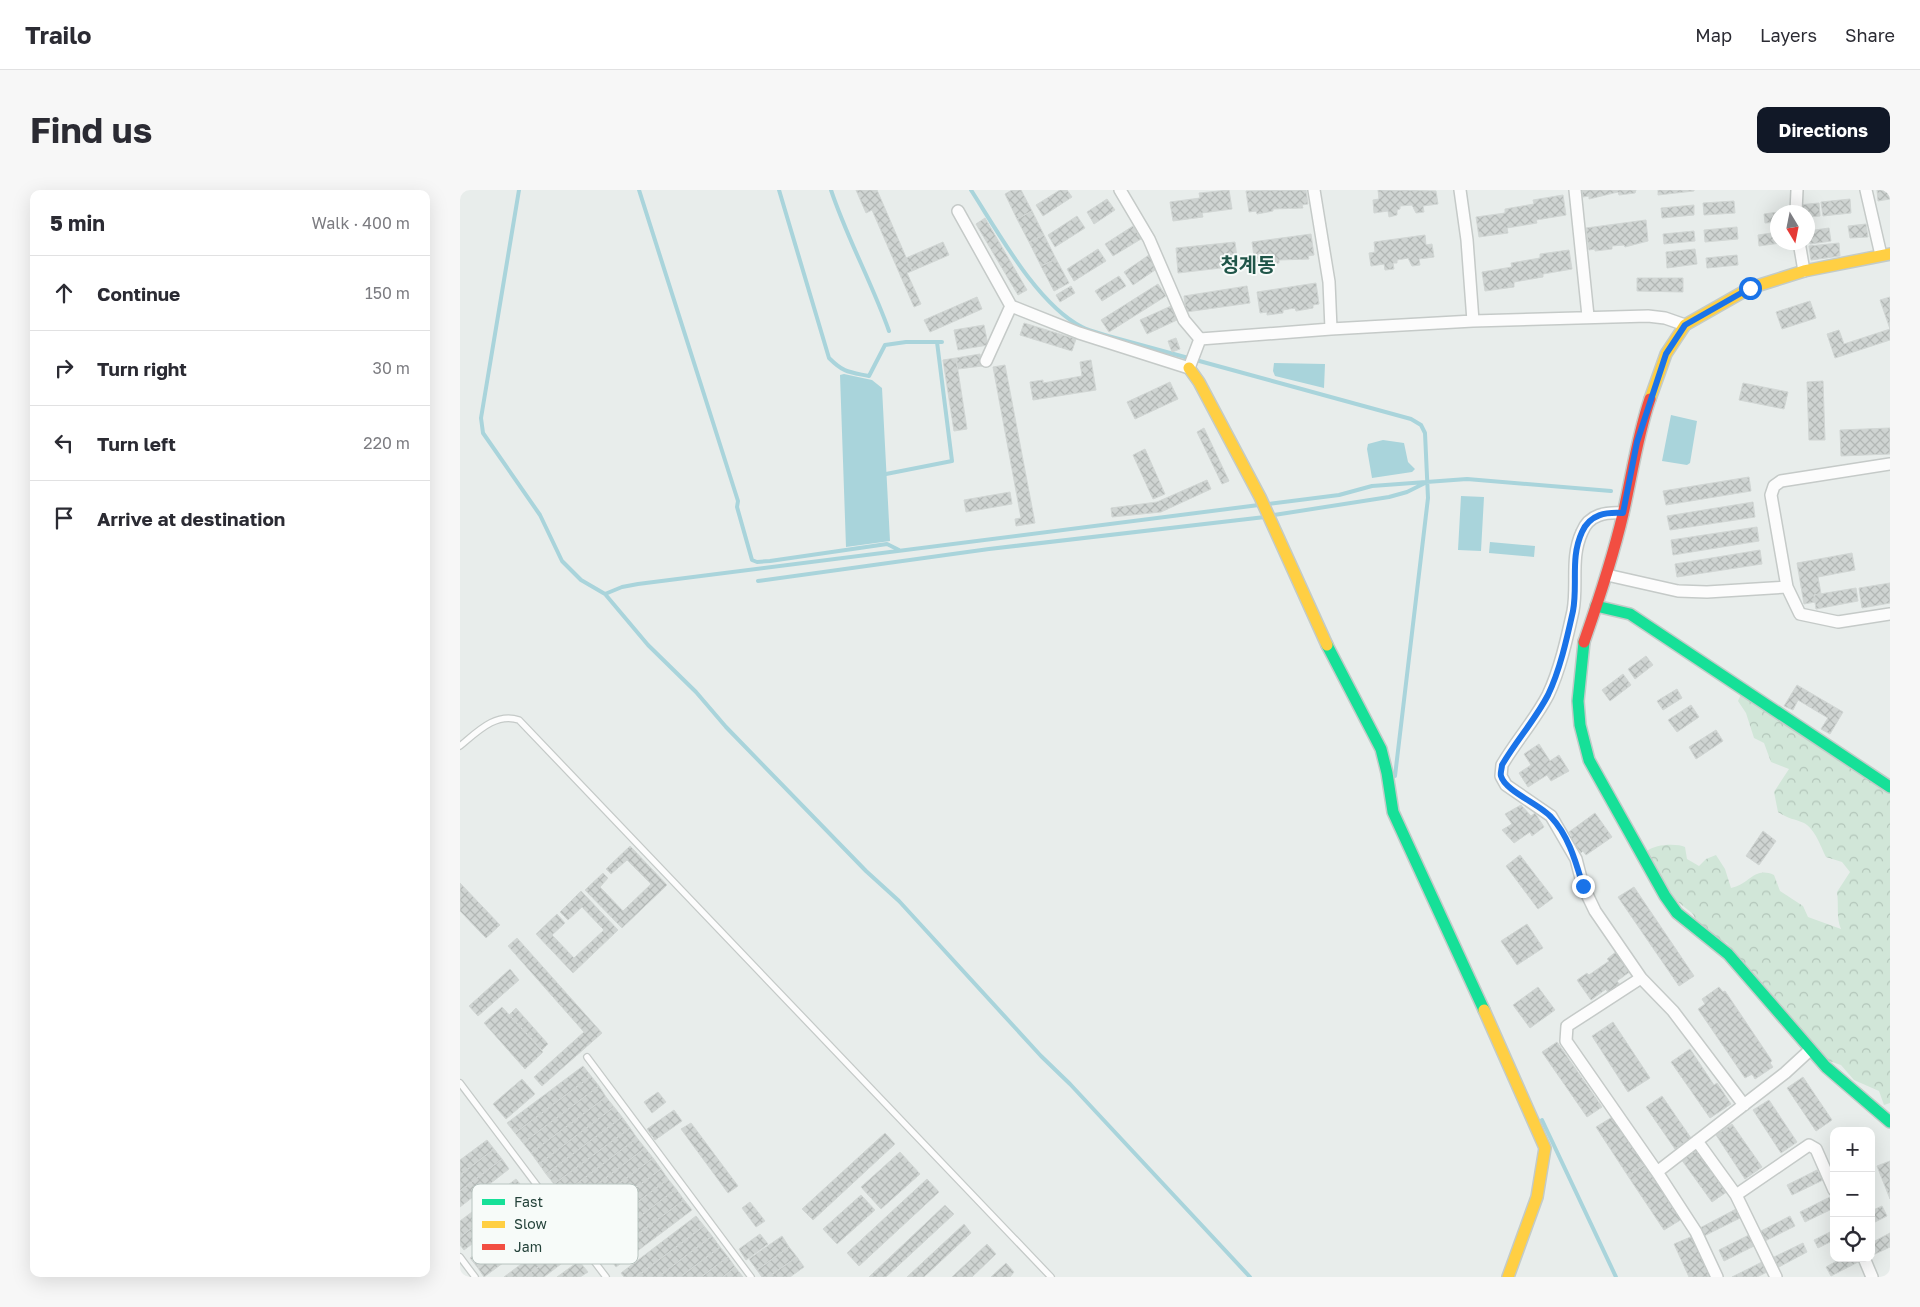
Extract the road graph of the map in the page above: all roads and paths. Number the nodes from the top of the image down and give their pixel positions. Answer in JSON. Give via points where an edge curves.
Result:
{"nodes":[{"id":1,"x":1120,"y":190,"type":"edge"},
{"id":2,"x":1314,"y":190,"type":"edge"},
{"id":3,"x":1460,"y":190,"type":"edge"},
{"id":4,"x":1575,"y":190,"type":"edge"},
{"id":5,"x":1797,"y":190,"type":"edge"},
{"id":6,"x":1866,"y":190,"type":"edge"},
{"id":7,"x":1796,"y":205,"type":"edge"},
{"id":8,"x":958,"y":210,"type":"dead end"},
{"id":9,"x":1800,"y":250,"type":"edge"},
{"id":10,"x":1885,"y":255,"type":"edge"},
{"id":11,"x":1804,"y":271,"type":"junction"},
{"id":12,"x":1012,"y":306,"type":"junction"},
{"id":13,"x":1588,"y":316,"type":"junction"},
{"id":14,"x":1473,"y":321,"type":"junction"},
{"id":15,"x":1685,"y":325,"type":"junction"},
{"id":16,"x":1331,"y":329,"type":"junction"},
{"id":17,"x":1200,"y":339,"type":"junction"},
{"id":18,"x":986,"y":360,"type":"dead end"},
{"id":19,"x":1191,"y":362,"type":"junction"},
{"id":20,"x":1890,"y":464,"type":"edge"},
{"id":21,"x":1623,"y":513,"type":"junction"},
{"id":22,"x":1607,"y":575,"type":"junction"},
{"id":23,"x":1787,"y":587,"type":"junction"},
{"id":24,"x":1596,"y":606,"type":"junction"},
{"id":25,"x":1890,"y":614,"type":"edge"},
{"id":26,"x":460,"y":746,"type":"edge"},
{"id":27,"x":1890,"y":787,"type":"edge"},
{"id":28,"x":1641,"y":978,"type":"junction"},
{"id":29,"x":1810,"y":1050,"type":"junction"},
{"id":30,"x":587,"y":1057,"type":"dead end"},
{"id":31,"x":460,"y":1083,"type":"edge"},
{"id":32,"x":1744,"y":1104,"type":"junction"},
{"id":33,"x":1890,"y":1122,"type":"edge"},
{"id":34,"x":1697,"y":1141,"type":"junction"},
{"id":35,"x":1657,"y":1172,"type":"junction"},
{"id":36,"x":1830,"y":1181,"type":"edge"},
{"id":37,"x":536,"y":1184,"type":"edge"},
{"id":38,"x":1736,"y":1195,"type":"junction"},
{"id":39,"x":460,"y":1257,"type":"edge"},
{"id":40,"x":1866,"y":1262,"type":"edge"},
{"id":41,"x":596,"y":1264,"type":"edge"},
{"id":42,"x":475,"y":1277,"type":"edge"},
{"id":43,"x":606,"y":1277,"type":"edge"},
{"id":44,"x":751,"y":1277,"type":"edge"},
{"id":45,"x":1051,"y":1277,"type":"edge"},
{"id":46,"x":1508,"y":1277,"type":"edge"},
{"id":47,"x":1717,"y":1277,"type":"edge"},
{"id":48,"x":1776,"y":1277,"type":"edge"},
{"id":49,"x":1872,"y":1277,"type":"edge"}],
"edges":[{"from":1,"to":17,"type":"street","via":[[1149,240],[1184,320]]},
{"from":2,"to":16,"type":"street","via":[[1329,282]]},
{"from":3,"to":14,"type":"street"},
{"from":4,"to":13,"type":"street"},
{"from":5,"to":7,"type":"street"},
{"from":6,"to":10,"type":"street"},
{"from":8,"to":12,"type":"street"},
{"from":9,"to":11,"type":"street"},
{"from":10,"to":11,"type":"street"},
{"from":11,"to":15,"type":"street","via":[[1750,288]]},
{"from":12,"to":18,"type":"street"},
{"from":12,"to":19,"type":"street","via":[[1080,333]]},
{"from":13,"to":14,"type":"street"},
{"from":13,"to":15,"type":"street","via":[[1648,316]]},
{"from":14,"to":16,"type":"street"},
{"from":15,"to":21,"type":"street","via":[[1666,354],[1648,406],[1637,442]]},
{"from":16,"to":17,"type":"street"},
{"from":17,"to":19,"type":"street"},
{"from":19,"to":46,"type":"street","via":[[1271,519],[1326,643],[1381,749],[1388,768],[1393,812],[1475,988],[1544,1148],[1544,1164]]},
{"from":20,"to":23,"type":"street","via":[[1781,481],[1774,486],[1771,495]]},
{"from":21,"to":22,"type":"street"},
{"from":21,"to":28,"type":"street","via":[[1606,512],[1594,517],[1582,532],[1574,558],[1573,610],[1555,674],[1548,694],[1502,765],[1501,776],[1506,785],[1551,816],[1576,859],[1583,886],[1595,911]]},
{"from":22,"to":23,"type":"street","via":[[1678,591]]},
{"from":22,"to":24,"type":"street"},
{"from":23,"to":25,"type":"street","via":[[1800,614],[1838,622]]},
{"from":24,"to":27,"type":"street","via":[[1630,614]]},
{"from":24,"to":29,"type":"street","via":[[1582,648],[1578,701],[1580,725],[1590,760],[1677,913],[1728,954]]},
{"from":26,"to":45,"type":"lane","via":[[488,723],[509,717],[520,720]]},
{"from":28,"to":32,"type":"street","via":[[1673,1011]]},
{"from":28,"to":35,"type":"street","via":[[1567,1026],[1566,1041]]},
{"from":29,"to":32,"type":"street"},
{"from":29,"to":33,"type":"street"},
{"from":30,"to":44,"type":"lane"},
{"from":31,"to":37,"type":"lane"},
{"from":32,"to":34,"type":"street"},
{"from":34,"to":35,"type":"street"},
{"from":34,"to":38,"type":"street"},
{"from":35,"to":47,"type":"street","via":[[1696,1232]]},
{"from":36,"to":38,"type":"street","via":[[1816,1149],[1809,1144]]},
{"from":38,"to":48,"type":"street"},
{"from":39,"to":42,"type":"lane"},
{"from":40,"to":49,"type":"street"},
{"from":41,"to":43,"type":"lane"}]}
